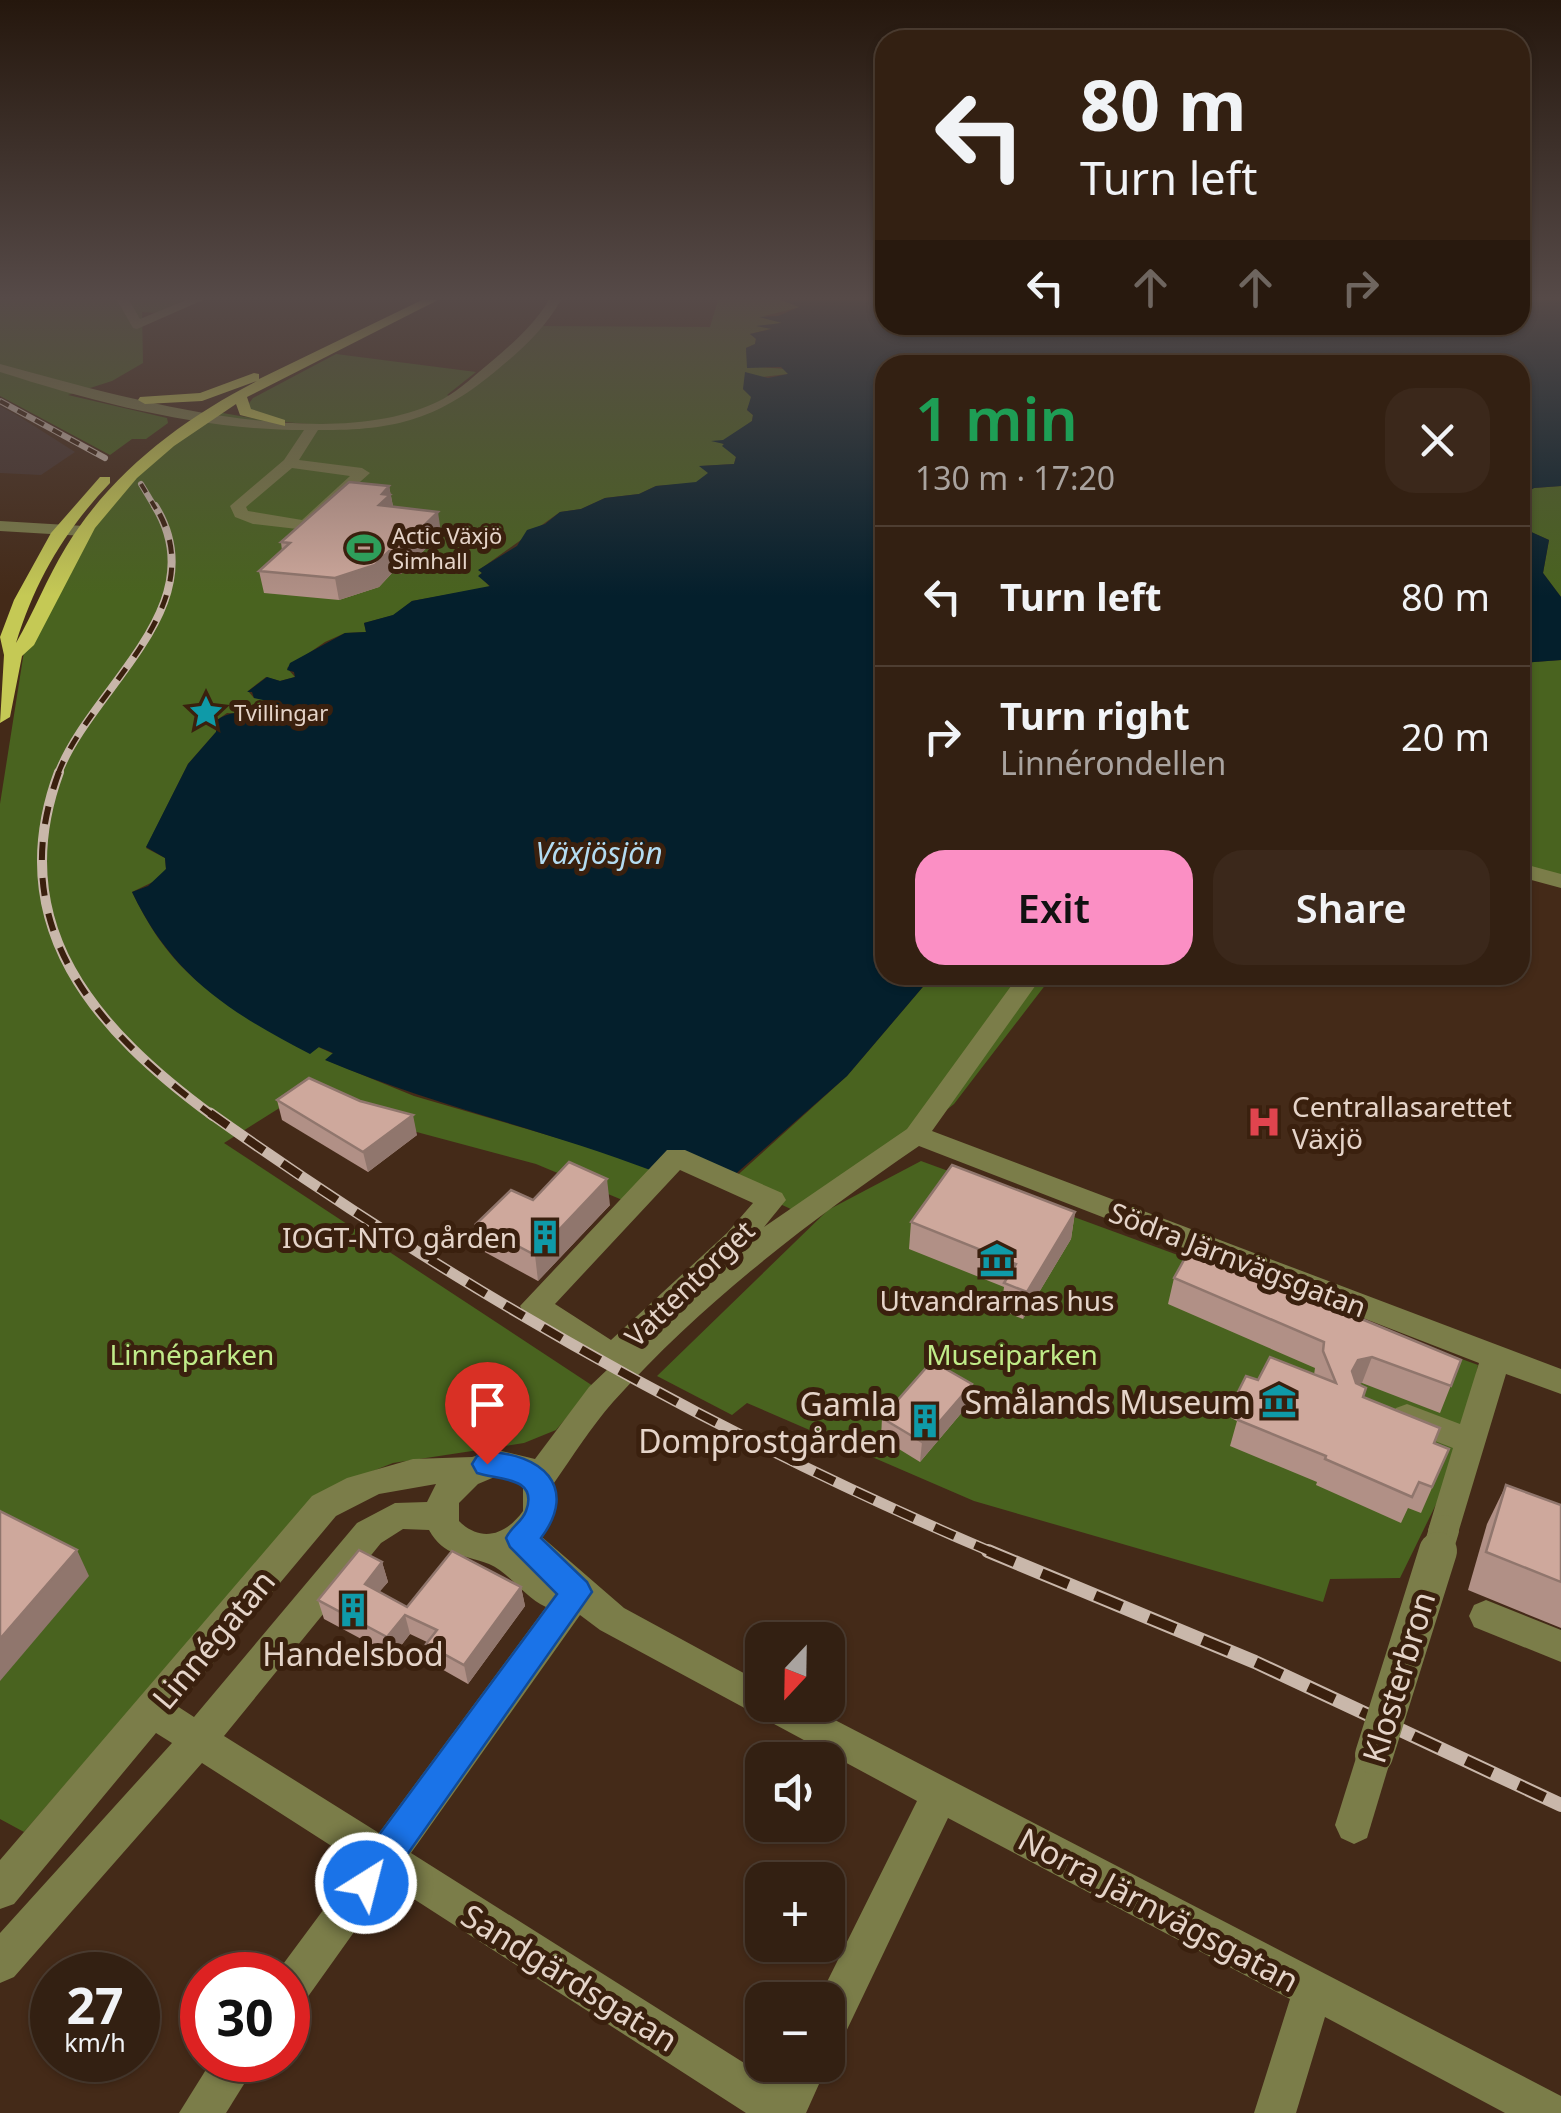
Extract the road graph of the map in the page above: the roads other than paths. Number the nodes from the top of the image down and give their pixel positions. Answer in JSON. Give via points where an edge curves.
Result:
{"nodes":[{"id":1,"x":240,"y":398,"type":"edge"},
{"id":2,"x":113,"y":399,"type":"edge"},
{"id":3,"x":137,"y":399,"type":"edge"},
{"id":4,"x":181,"y":399,"type":"edge"},
{"id":5,"x":223,"y":399,"type":"edge"},
{"id":6,"x":238,"y":399,"type":"edge"},
{"id":7,"x":451,"y":399,"type":"edge"},
{"id":8,"x":145,"y":400,"type":"junction"},
{"id":9,"x":127,"y":402,"type":"junction"},
{"id":10,"x":204,"y":412,"type":"junction"},
{"id":11,"x":287,"y":424,"type":"junction"},
{"id":12,"x":314,"y":426,"type":"junction"},
{"id":13,"x":168,"y":428,"type":"junction"},
{"id":14,"x":288,"y":462,"type":"junction"},
{"id":15,"x":0,"y":526,"type":"edge"},
{"id":16,"x":60,"y":530,"type":"junction"},
{"id":17,"x":84,"y":531,"type":"junction"},
{"id":18,"x":14,"y":654,"type":"junction"},
{"id":19,"x":0,"y":717,"type":"edge"},
{"id":20,"x":1530,"y":873,"type":"edge"},
{"id":21,"x":1561,"y":882,"type":"edge"},
{"id":22,"x":1025,"y":985,"type":"edge"},
{"id":23,"x":916,"y":1134,"type":"junction"},
{"id":24,"x":676,"y":1157,"type":"joint"},
{"id":25,"x":1496,"y":1358,"type":"junction"},
{"id":26,"x":1561,"y":1382,"type":"edge"},
{"id":27,"x":1380,"y":1406,"type":"edge"},
{"id":28,"x":1472,"y":1442,"type":"junction"},
{"id":29,"x":471,"y":1470,"type":"junction"},
{"id":30,"x":537,"y":1482,"type":"junction"},
{"id":31,"x":443,"y":1520,"type":"junction"},
{"id":32,"x":508,"y":1543,"type":"junction"},
{"id":33,"x":576,"y":1592,"type":"junction"},
{"id":34,"x":1486,"y":1616,"type":"dead end"},
{"id":35,"x":1561,"y":1646,"type":"edge"},
{"id":36,"x":745,"y":1692,"type":"edge"},
{"id":37,"x":154,"y":1712,"type":"junction"},
{"id":38,"x":802,"y":1722,"type":"edge"},
{"id":39,"x":196,"y":1742,"type":"junction"},
{"id":40,"x":940,"y":1794,"type":"junction"},
{"id":41,"x":1354,"y":1825,"type":"dead end"},
{"id":42,"x":384,"y":1858,"type":"junction"},
{"id":43,"x":0,"y":1890,"type":"edge"},
{"id":44,"x":310,"y":1961,"type":"edge"},
{"id":45,"x":0,"y":1963,"type":"edge"},
{"id":46,"x":845,"y":1988,"type":"edge"},
{"id":47,"x":1313,"y":1989,"type":"junction"},
{"id":48,"x":222,"y":2082,"type":"edge"},
{"id":49,"x":799,"y":2082,"type":"edge"},
{"id":50,"x":200,"y":2113,"type":"edge"},
{"id":51,"x":784,"y":2113,"type":"edge"},
{"id":52,"x":1275,"y":2113,"type":"edge"},
{"id":53,"x":1549,"y":2113,"type":"edge"}],
"edges":[{"from":1,"to":11,"type":"main road","via":[[245,412]]},
{"from":2,"to":9,"type":"street"},
{"from":3,"to":8,"type":"street"},
{"from":4,"to":8,"type":"main road"},
{"from":5,"to":10,"type":"main road"},
{"from":6,"to":10,"type":"main road"},
{"from":7,"to":12,"type":"street","via":[[389,420]]},
{"from":8,"to":10,"type":"street"},
{"from":9,"to":10,"type":"street"},
{"from":9,"to":13,"type":"main road","via":[[166,414]]},
{"from":10,"to":11,"type":"street"},
{"from":10,"to":13,"type":"main road"},
{"from":10,"to":17,"type":"main road","via":[[136,470]]},
{"from":11,"to":12,"type":"street"},
{"from":12,"to":14,"type":"street"},
{"from":13,"to":16,"type":"main road","via":[[103,482]]},
{"from":14,"to":14,"type":"street","via":[[238,506],[241,514],[306,525],[362,473]]},
{"from":15,"to":16,"type":"street"},
{"from":16,"to":17,"type":"street"},
{"from":16,"to":18,"type":"main road","via":[[16,611],[6,647]]},
{"from":17,"to":18,"type":"main road","via":[[25,645]]},
{"from":18,"to":19,"type":"main road"},
{"from":20,"to":21,"type":"street"},
{"from":22,"to":23,"type":"street"},
{"from":23,"to":25,"type":"street","name":"Södra Järnvägsgatan"},
{"from":23,"to":30,"type":"street","via":[[791,1220],[674,1320],[600,1396]]},
{"from":24,"to":24,"type":"street","name":"Vattentorget","via":[[535,1306],[613,1356],[772,1200]]},
{"from":25,"to":26,"type":"street","name":"Södra Järnvägsgatan"},
{"from":25,"to":28,"type":"street","name":"Klosterbron"},
{"from":27,"to":28,"type":"street"},
{"from":28,"to":41,"type":"street","name":"Klosterbron","bridge":true},
{"from":29,"to":30,"type":"street","via":[[506,1464]]},
{"from":29,"to":31,"type":"street","via":[[446,1494]]},
{"from":29,"to":37,"type":"street","name":"Linnégatan","via":[[385,1477],[350,1488],[324,1506]]},
{"from":30,"to":32,"type":"street","via":[[542,1509],[534,1526]]},
{"from":31,"to":32,"type":"street","via":[[465,1545]]},
{"from":31,"to":39,"type":"street","name":"Linnégatan","via":[[418,1512],[388,1516]]},
{"from":32,"to":33,"type":"street","via":[[552,1594]]},
{"from":33,"to":36,"type":"street"},
{"from":33,"to":42,"type":"street"},
{"from":34,"to":35,"type":"street"},
{"from":37,"to":39,"type":"street","name":"Sandgärdsgatan"},
{"from":37,"to":43,"type":"street","name":"Linnégatan"},
{"from":38,"to":40,"type":"street","name":"Norra Järnvägsgatan"},
{"from":39,"to":42,"type":"street","name":"Sandgärdsgatan"},
{"from":39,"to":45,"type":"street","name":"Linnégatan"},
{"from":40,"to":46,"type":"street"},
{"from":40,"to":47,"type":"street","name":"Norra Järnvägsgatan"},
{"from":42,"to":44,"type":"street"},
{"from":42,"to":51,"type":"street","name":"Sandgärdsgatan"},
{"from":47,"to":52,"type":"street"},
{"from":47,"to":53,"type":"street","name":"Norra Järnvägsgatan"},
{"from":48,"to":50,"type":"street"},
{"from":49,"to":51,"type":"street"}]}
